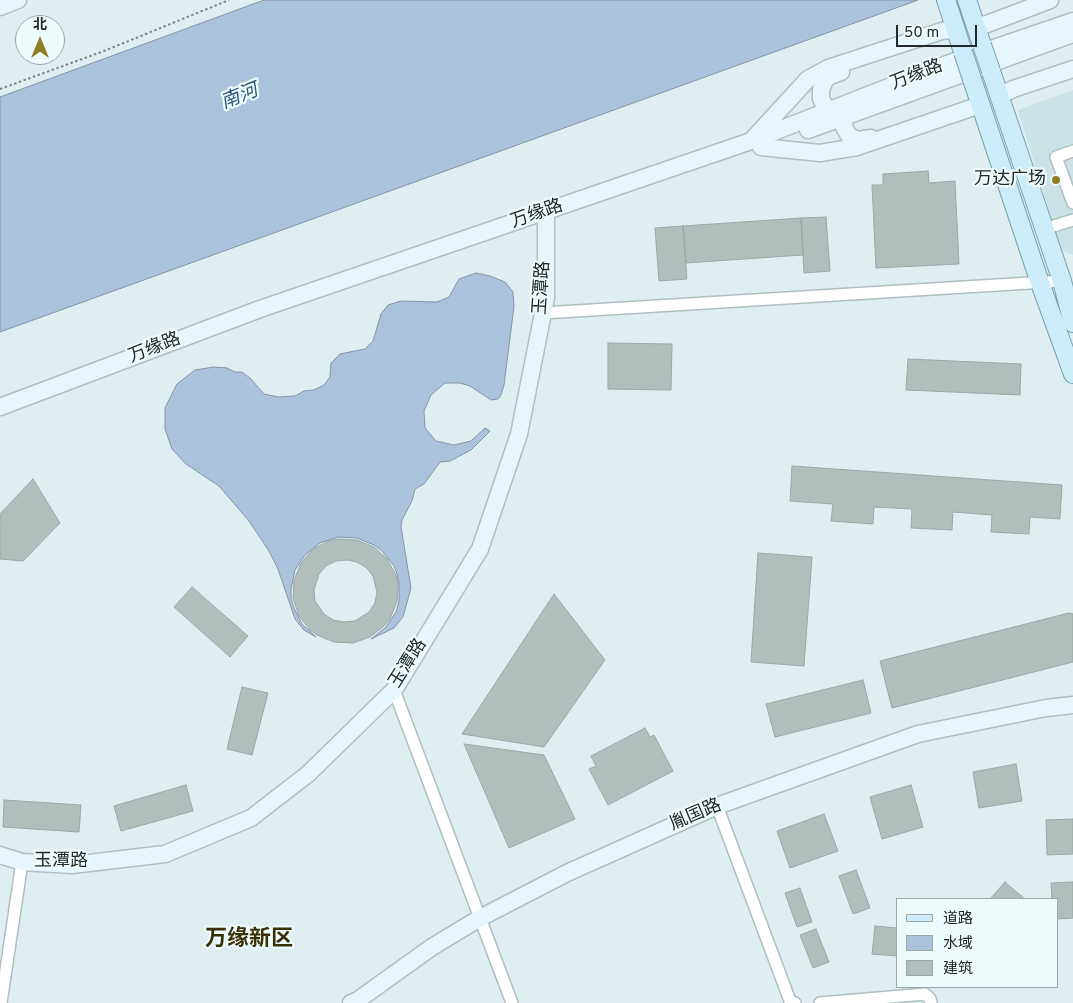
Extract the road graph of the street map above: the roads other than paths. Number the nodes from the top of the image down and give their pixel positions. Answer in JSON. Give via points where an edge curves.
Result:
{"nodes":[{"id":1,"x":18,"y":0,"type":"edge"},
{"id":2,"x":946,"y":0,"type":"edge"},
{"id":3,"x":1031,"y":0,"type":"edge"},
{"id":4,"x":1050,"y":0,"type":"edge"},
{"id":5,"x":0,"y":7,"type":"edge"},
{"id":6,"x":971,"y":13,"type":"edge"},
{"id":7,"x":1073,"y":21,"type":"edge"},
{"id":8,"x":954,"y":26,"type":"junction"},
{"id":9,"x":1073,"y":34,"type":"edge"},
{"id":10,"x":1073,"y":70,"type":"edge"},
{"id":11,"x":1073,"y":76,"type":"edge"},
{"id":12,"x":1000,"y":95,"type":"junction"},
{"id":13,"x":980,"y":105,"type":"junction"},
{"id":14,"x":828,"y":111,"type":"junction"},
{"id":15,"x":845,"y":117,"type":"junction"},
{"id":16,"x":756,"y":144,"type":"junction"},
{"id":17,"x":1073,"y":151,"type":"edge"},
{"id":18,"x":1073,"y":203,"type":"edge"},
{"id":19,"x":546,"y":216,"type":"junction"},
{"id":20,"x":1073,"y":220,"type":"edge"},
{"id":21,"x":1044,"y":229,"type":"junction"},
{"id":22,"x":1067,"y":281,"type":"edge"},
{"id":23,"x":1040,"y":284,"type":"junction"},
{"id":24,"x":543,"y":313,"type":"junction"},
{"id":25,"x":1073,"y":323,"type":"edge"},
{"id":26,"x":1073,"y":374,"type":"edge"},
{"id":27,"x":0,"y":407,"type":"edge"},
{"id":28,"x":0,"y":416,"type":"edge"},
{"id":29,"x":394,"y":690,"type":"junction"},
{"id":30,"x":1073,"y":705,"type":"edge"},
{"id":31,"x":717,"y":806,"type":"junction"},
{"id":32,"x":0,"y":855,"type":"edge"},
{"id":33,"x":22,"y":862,"type":"junction"},
{"id":34,"x":480,"y":918,"type":"junction"},
{"id":35,"x":356,"y":1002,"type":"edge"},
{"id":36,"x":2,"y":1003,"type":"edge"},
{"id":37,"x":512,"y":1003,"type":"edge"},
{"id":38,"x":795,"y":1003,"type":"edge"},
{"id":39,"x":820,"y":1003,"type":"edge"},
{"id":40,"x":931,"y":1003,"type":"edge"}],
"edges":[{"from":1,"to":5,"type":"main road"},
{"from":2,"to":8,"type":"main road"},
{"from":3,"to":6,"type":"main road","via":[[985,16]]},
{"from":4,"to":6,"type":"main road","via":[[987,24]]},
{"from":6,"to":12,"type":"main road","bridge":true},
{"from":7,"to":14,"type":"main road","name":"万缘路","via":[[947,64]]},
{"from":8,"to":13,"type":"main road","bridge":true},
{"from":8,"to":14,"type":"main road","via":[[948,38],[830,76],[823,84],[821,95],[822,104]]},
{"from":8,"to":16,"type":"main road","via":[[828,68],[808,79]]},
{"from":9,"to":15,"type":"main road","name":"万缘路"},
{"from":10,"to":12,"type":"main road"},
{"from":11,"to":12,"type":"main road","via":[[1016,96]]},
{"from":12,"to":21,"type":"main road"},
{"from":13,"to":15,"type":"main road","via":[[952,110],[862,140],[853,139],[846,132]]},
{"from":13,"to":16,"type":"main road","via":[[857,147],[820,153]]},
{"from":13,"to":23,"type":"main road"},
{"from":14,"to":16,"type":"main road","name":"万缘路"},
{"from":15,"to":16,"type":"main road","name":"万缘路"},
{"from":16,"to":19,"type":"main road","name":"万缘路"},
{"from":17,"to":18,"type":"street","via":[[1056,157]]},
{"from":19,"to":24,"type":"main road","name":"玉潭路","via":[[546,298]]},
{"from":19,"to":27,"type":"main road","name":"万缘路","via":[[260,309]]},
{"from":19,"to":28,"type":"main road","name":"万缘路","via":[[263,317]]},
{"from":20,"to":21,"type":"street"},
{"from":21,"to":22,"type":"main road"},
{"from":22,"to":23,"type":"street"},
{"from":22,"to":25,"type":"main road"},
{"from":23,"to":24,"type":"street"},
{"from":23,"to":26,"type":"main road"},
{"from":24,"to":29,"type":"main road","name":"玉潭路","via":[[519,434],[480,549]]},
{"from":29,"to":33,"type":"main road","name":"玉潭路","via":[[308,774],[251,818],[165,854],[72,865]]},
{"from":29,"to":34,"type":"street"},
{"from":30,"to":31,"type":"main road","name":"胤国路","via":[[918,734]]},
{"from":31,"to":34,"type":"main road","name":"胤国路","via":[[567,873]]},
{"from":31,"to":38,"type":"street","via":[[790,1001]]},
{"from":32,"to":33,"type":"main road","name":"玉潭路"},
{"from":33,"to":36,"type":"street"},
{"from":34,"to":35,"type":"main road","name":"胤国路","via":[[432,947]]},
{"from":34,"to":37,"type":"street"},
{"from":39,"to":40,"type":"street","via":[[925,994]]}]}
